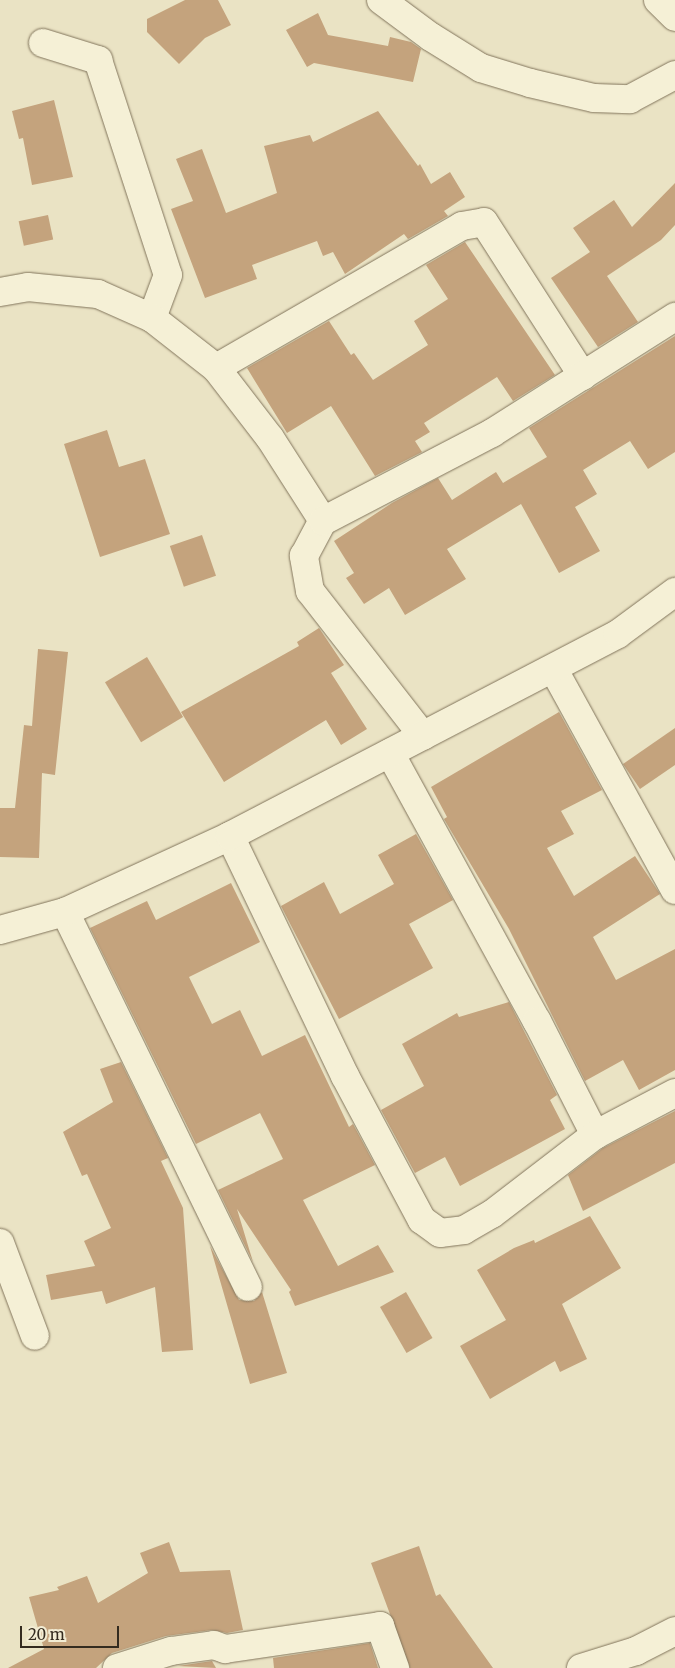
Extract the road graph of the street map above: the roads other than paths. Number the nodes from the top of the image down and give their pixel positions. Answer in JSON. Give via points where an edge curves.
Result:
{"nodes":[{"id":1,"x":381,"y":0,"type":"edge"},
{"id":2,"x":658,"y":0,"type":"edge"},
{"id":3,"x":675,"y":17,"type":"edge"},
{"id":4,"x":43,"y":43,"type":"dead end"},
{"id":5,"x":675,"y":75,"type":"edge"},
{"id":6,"x":0,"y":292,"type":"edge"},
{"id":7,"x":675,"y":317,"type":"edge"},
{"id":8,"x":152,"y":318,"type":"junction"},
{"id":9,"x":216,"y":368,"type":"junction"},
{"id":10,"x":583,"y":376,"type":"junction"},
{"id":11,"x":323,"y":521,"type":"junction"},
{"id":12,"x":675,"y":592,"type":"edge"},
{"id":13,"x":554,"y":670,"type":"junction"},
{"id":14,"x":423,"y":736,"type":"junction"},
{"id":15,"x":390,"y":753,"type":"junction"},
{"id":16,"x":230,"y":836,"type":"junction"},
{"id":17,"x":675,"y":890,"type":"edge"},
{"id":18,"x":65,"y":912,"type":"junction"},
{"id":19,"x":0,"y":930,"type":"edge"},
{"id":20,"x":675,"y":1093,"type":"edge"},
{"id":21,"x":595,"y":1135,"type":"junction"},
{"id":22,"x":0,"y":1243,"type":"edge"},
{"id":23,"x":248,"y":1287,"type":"dead end"},
{"id":24,"x":35,"y":1336,"type":"dead end"},
{"id":25,"x":675,"y":1631,"type":"edge"},
{"id":26,"x":117,"y":1668,"type":"edge"},
{"id":27,"x":395,"y":1668,"type":"edge"},
{"id":28,"x":581,"y":1668,"type":"edge"}],
"edges":[{"from":1,"to":5,"type":"street","via":[[481,68],[530,83],[594,98],[630,99]]},
{"from":2,"to":3,"type":"street"},
{"from":4,"to":8,"type":"street","via":[[98,60],[168,275]]},
{"from":6,"to":8,"type":"street","via":[[28,287],[98,294]]},
{"from":7,"to":10,"type":"street"},
{"from":8,"to":9,"type":"street"},
{"from":9,"to":10,"type":"street","via":[[462,226],[484,222]]},
{"from":9,"to":11,"type":"street","via":[[270,438]]},
{"from":10,"to":11,"type":"street","via":[[492,433]]},
{"from":11,"to":14,"type":"street","via":[[304,556],[310,591]]},
{"from":12,"to":13,"type":"street","via":[[618,634]]},
{"from":13,"to":14,"type":"street"},
{"from":13,"to":17,"type":"street"},
{"from":14,"to":15,"type":"street"},
{"from":15,"to":16,"type":"street"},
{"from":15,"to":21,"type":"street","via":[[537,1021]]},
{"from":16,"to":18,"type":"street"},
{"from":16,"to":21,"type":"street","via":[[345,1076],[422,1220],[440,1233],[464,1230],[492,1214]]},
{"from":18,"to":19,"type":"street"},
{"from":18,"to":23,"type":"street"},
{"from":20,"to":21,"type":"street"},
{"from":22,"to":24,"type":"street"},
{"from":25,"to":28,"type":"street","via":[[636,1650]]},
{"from":26,"to":27,"type":"street","via":[[171,1651],[214,1645],[225,1648],[380,1626]]}]}
